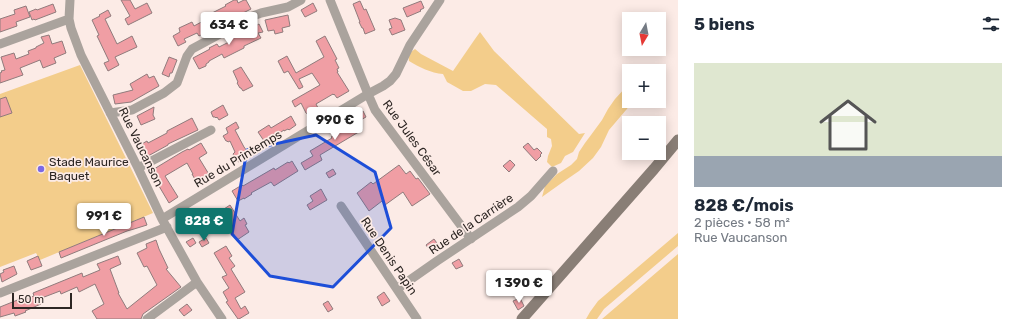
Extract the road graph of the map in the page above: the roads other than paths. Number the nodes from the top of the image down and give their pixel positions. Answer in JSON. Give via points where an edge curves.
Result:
{"nodes":[{"id":1,"x":70,"y":0,"type":"edge"},
{"id":2,"x":301,"y":0,"type":"edge"},
{"id":3,"x":330,"y":0,"type":"edge"},
{"id":4,"x":440,"y":0,"type":"edge"},
{"id":5,"x":69,"y":19,"type":"junction"},
{"id":6,"x":0,"y":44,"type":"edge"},
{"id":7,"x":368,"y":94,"type":"junction"},
{"id":8,"x":110,"y":113,"type":"junction"},
{"id":9,"x":211,"y":130,"type":"dead end"},
{"id":10,"x":678,"y":140,"type":"edge"},
{"id":11,"x":138,"y":168,"type":"junction"},
{"id":12,"x":553,"y":171,"type":"dead end"},
{"id":13,"x":341,"y":206,"type":"dead end"},
{"id":14,"x":164,"y":223,"type":"junction"},
{"id":15,"x":471,"y":239,"type":"junction"},
{"id":16,"x":197,"y":282,"type":"junction"},
{"id":17,"x":397,"y":289,"type":"junction"},
{"id":18,"x":0,"y":293,"type":"edge"},
{"id":19,"x":146,"y":319,"type":"edge"},
{"id":20,"x":222,"y":319,"type":"edge"},
{"id":21,"x":417,"y":319,"type":"edge"},
{"id":22,"x":522,"y":319,"type":"edge"}],
"edges":[{"from":1,"to":5,"type":"street","name":"Rue Vaucanson"},
{"from":2,"to":8,"type":"street","via":[[288,7],[261,13],[192,49],[177,83],[132,110]]},
{"from":3,"to":7,"type":"street","name":"Rue Jules César"},
{"from":4,"to":7,"type":"street","name":"Rue du Printemps","via":[[410,46],[396,74],[383,86]]},
{"from":5,"to":6,"type":"street"},
{"from":5,"to":8,"type":"street","name":"Rue Vaucanson","via":[[81,55]]},
{"from":7,"to":14,"type":"street","name":"Rue du Printemps"},
{"from":7,"to":15,"type":"street","name":"Rue Jules César","via":[[375,110]]},
{"from":8,"to":11,"type":"street","name":"Rue Vaucanson"},
{"from":9,"to":11,"type":"street"},
{"from":10,"to":22,"type":"main road"},
{"from":11,"to":14,"type":"street","name":"Rue Vaucanson"},
{"from":12,"to":15,"type":"street","name":"Rue de la Carrière","via":[[518,207]]},
{"from":13,"to":17,"type":"street","name":"Rue Denis Papin"},
{"from":14,"to":16,"type":"street","name":"Rue Vaucanson"},
{"from":14,"to":18,"type":"street","name":"Rue du Printemps"},
{"from":15,"to":17,"type":"street","name":"Rue de la Carrière"},
{"from":16,"to":19,"type":"street"},
{"from":16,"to":20,"type":"street","name":"Rue Vaucanson"},
{"from":17,"to":21,"type":"street","name":"Rue Denis Papin"}]}
